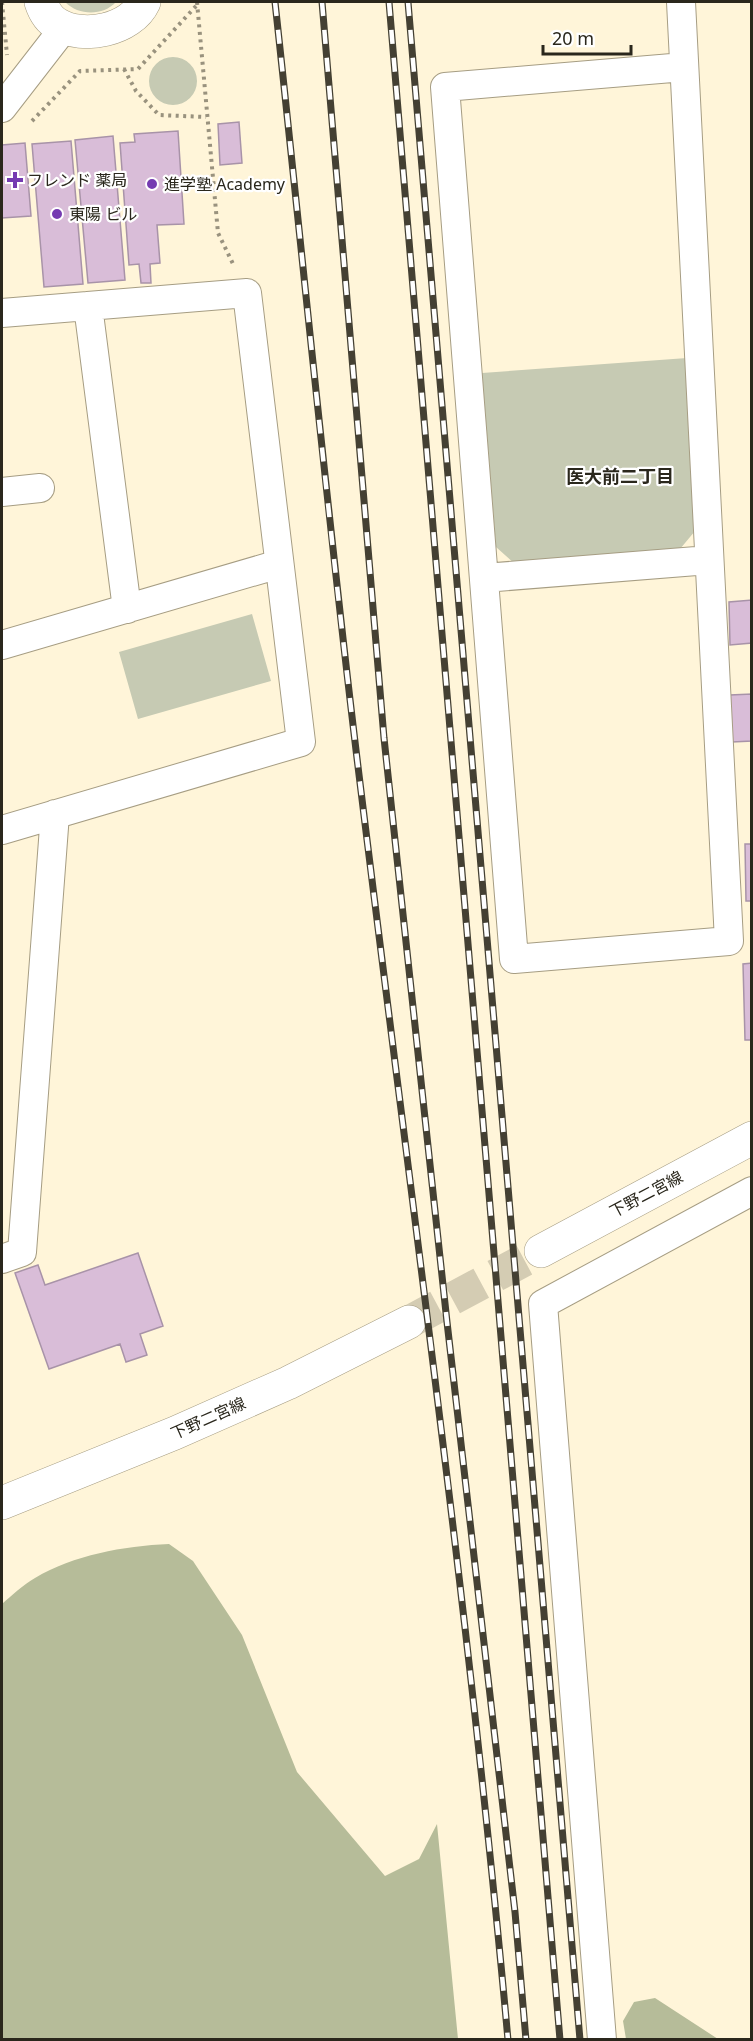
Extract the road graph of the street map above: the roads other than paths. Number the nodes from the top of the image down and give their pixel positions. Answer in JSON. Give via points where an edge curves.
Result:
{"nodes":[{"id":1,"x":41,"y":2,"type":"edge"},
{"id":2,"x":144,"y":2,"type":"edge"},
{"id":3,"x":681,"y":2,"type":"edge"},
{"id":4,"x":64,"y":28,"type":"junction"},
{"id":5,"x":684,"y":67,"type":"junction"},
{"id":6,"x":8,"y":99,"type":"edge"},
{"id":7,"x":88,"y":306,"type":"junction"},
{"id":8,"x":2,"y":313,"type":"edge"},
{"id":9,"x":40,"y":488,"type":"dead end"},
{"id":10,"x":2,"y":492,"type":"edge"},
{"id":11,"x":709,"y":560,"type":"junction"},
{"id":12,"x":279,"y":564,"type":"junction"},
{"id":13,"x":484,"y":579,"type":"junction"},
{"id":14,"x":127,"y":609,"type":"junction"},
{"id":15,"x":2,"y":645,"type":"edge"},
{"id":16,"x":56,"y":814,"type":"junction"},
{"id":17,"x":2,"y":830,"type":"edge"},
{"id":18,"x":752,"y":1138,"type":"edge"},
{"id":19,"x":752,"y":1191,"type":"edge"},
{"id":20,"x":541,"y":1251,"type":"tunnel mouth"},
{"id":21,"x":2,"y":1259,"type":"edge"},
{"id":22,"x":409,"y":1322,"type":"tunnel mouth"},
{"id":23,"x":2,"y":1503,"type":"edge"},
{"id":24,"x":602,"y":2040,"type":"edge"}],
"edges":[{"from":1,"to":4,"type":"main road","via":[[46,14]]},
{"from":2,"to":4,"type":"main road","via":[[138,13],[117,27],[82,32]]},
{"from":3,"to":5,"type":"street"},
{"from":4,"to":6,"type":"street"},
{"from":5,"to":11,"type":"street"},
{"from":5,"to":13,"type":"street","via":[[445,87]]},
{"from":7,"to":8,"type":"street"},
{"from":7,"to":12,"type":"street","via":[[247,293]]},
{"from":7,"to":14,"type":"street"},
{"from":9,"to":10,"type":"street"},
{"from":11,"to":13,"type":"street"},
{"from":11,"to":13,"type":"street","via":[[729,941],[514,959]]},
{"from":12,"to":14,"type":"street"},
{"from":12,"to":16,"type":"street","via":[[301,742]]},
{"from":14,"to":15,"type":"street"},
{"from":16,"to":17,"type":"street"},
{"from":16,"to":21,"type":"street","via":[[22,1252]]},
{"from":18,"to":20,"type":"main road","name":"下野二宮線"},
{"from":19,"to":24,"type":"street","via":[[543,1304]]},
{"from":22,"to":23,"type":"main road","name":"下野二宮線","via":[[288,1383]]}]}
